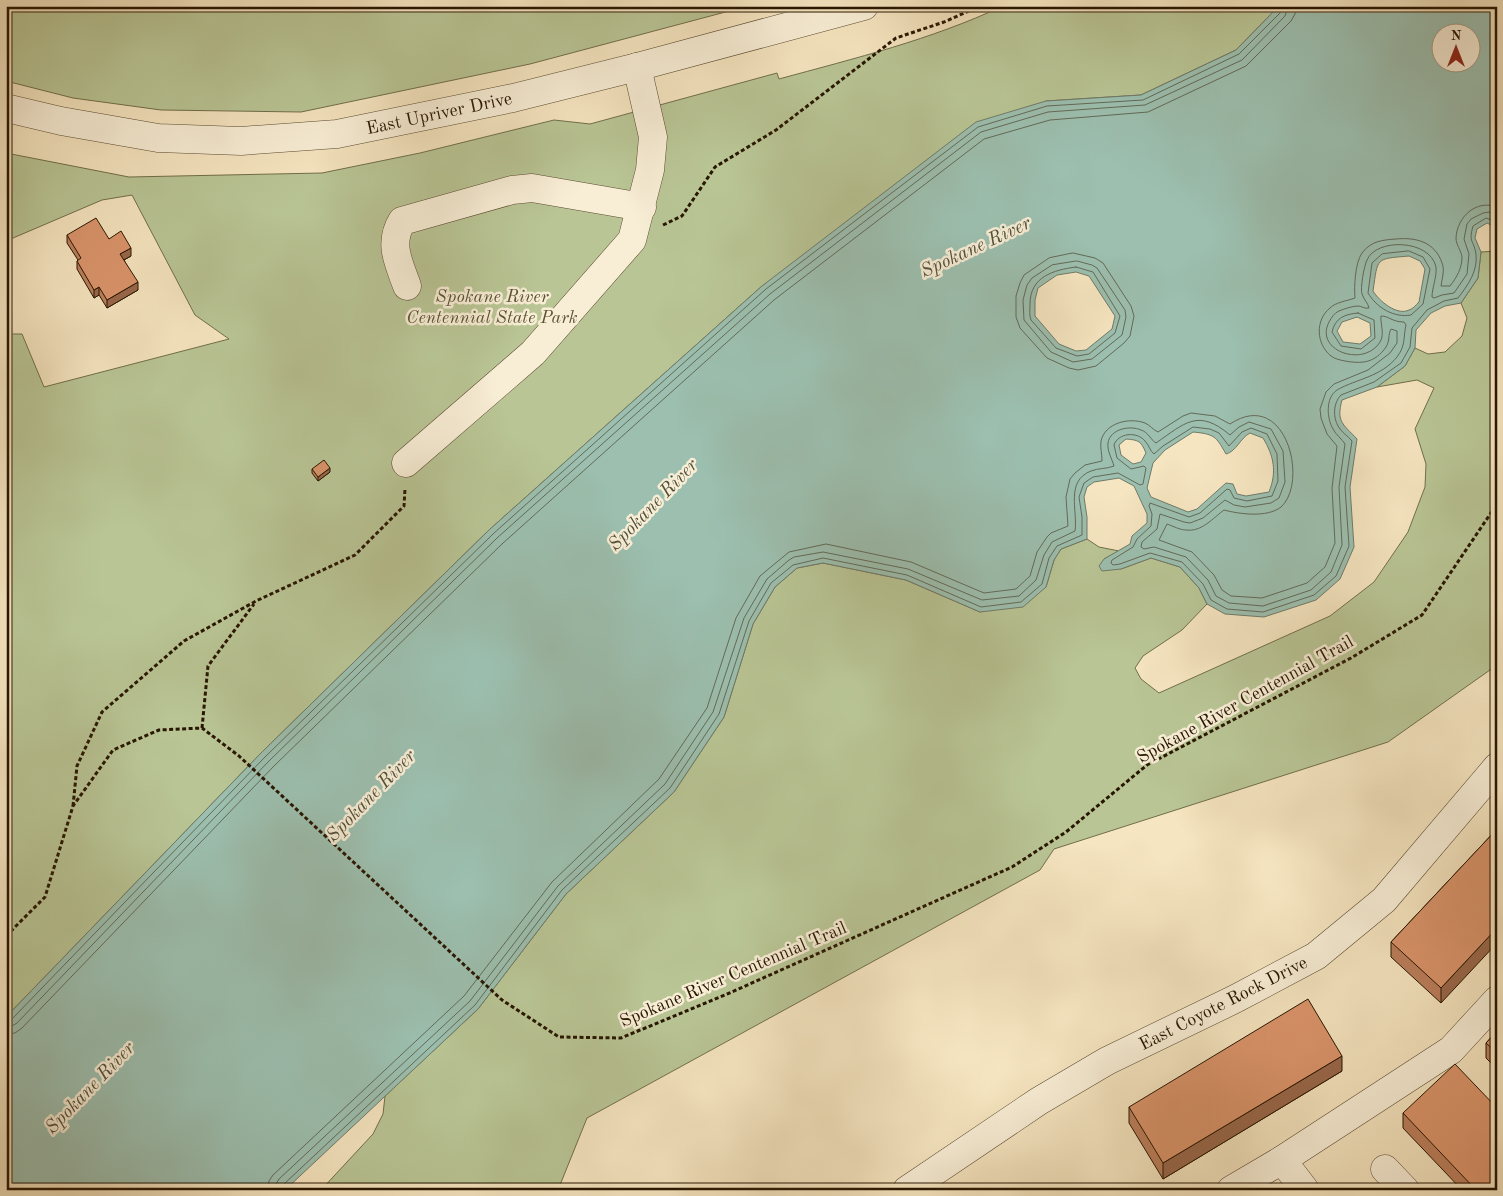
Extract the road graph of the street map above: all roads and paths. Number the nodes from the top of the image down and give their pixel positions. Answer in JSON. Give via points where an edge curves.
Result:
{"nodes":[{"id":1,"x":864,"y":6,"type":"edge"},
{"id":2,"x":980,"y":6,"type":"edge"},
{"id":3,"x":637,"y":67,"type":"junction"},
{"id":4,"x":6,"y":108,"type":"edge"},
{"id":5,"x":642,"y":207,"type":"junction"},
{"id":6,"x":632,"y":240,"type":"junction"},
{"id":7,"x":407,"y":286,"type":"dead end"},
{"id":8,"x":406,"y":463,"type":"joint"},
{"id":9,"x":1497,"y":504,"type":"edge"},
{"id":10,"x":256,"y":601,"type":"junction"},
{"id":11,"x":202,"y":728,"type":"junction"},
{"id":12,"x":1497,"y":767,"type":"edge"},
{"id":13,"x":73,"y":806,"type":"junction"},
{"id":14,"x":6,"y":936,"type":"edge"},
{"id":15,"x":1497,"y":1000,"type":"edge"},
{"id":16,"x":1282,"y":1160,"type":"junction"},
{"id":17,"x":1385,"y":1169,"type":"dead end"},
{"id":18,"x":907,"y":1190,"type":"edge"},
{"id":19,"x":1231,"y":1190,"type":"edge"},
{"id":20,"x":1305,"y":1190,"type":"edge"},
{"id":21,"x":1405,"y":1190,"type":"edge"}],
"edges":[{"from":1,"to":3,"type":"street","name":"East Upriver Drive"},
{"from":2,"to":6,"type":"path","via":[[896,38],[776,130],[716,167],[682,216]]},
{"from":3,"to":4,"type":"street","name":"East Upriver Drive","via":[[513,98],[337,134],[241,141],[158,138]]},
{"from":3,"to":5,"type":"street","via":[[653,137]]},
{"from":5,"to":6,"type":"street"},
{"from":5,"to":7,"type":"street","via":[[532,188],[512,190],[402,221],[396,230],[395,251]]},
{"from":6,"to":8,"type":"street","via":[[533,353]]},
{"from":8,"to":10,"type":"path","via":[[404,506],[355,555]]},
{"from":9,"to":11,"type":"path","name":"Spokane River Centennial Trail","via":[[1422,615],[1351,658],[1147,765],[1066,832],[1012,867],[621,1038],[559,1037],[502,1000],[239,756]]},
{"from":10,"to":11,"type":"path","via":[[208,666]]},
{"from":10,"to":13,"type":"path","via":[[184,641],[102,712],[77,766]]},
{"from":11,"to":13,"type":"path","via":[[159,730],[113,750]]},
{"from":12,"to":18,"type":"street","name":"East Coyote Rock Drive","via":[[1384,900],[1316,956],[1107,1061],[1039,1101]]},
{"from":13,"to":14,"type":"path","via":[[45,897]]},
{"from":15,"to":16,"type":"street","via":[[1451,1050]]},
{"from":16,"to":19,"type":"street"},
{"from":16,"to":20,"type":"street"},
{"from":17,"to":21,"type":"street"}]}
